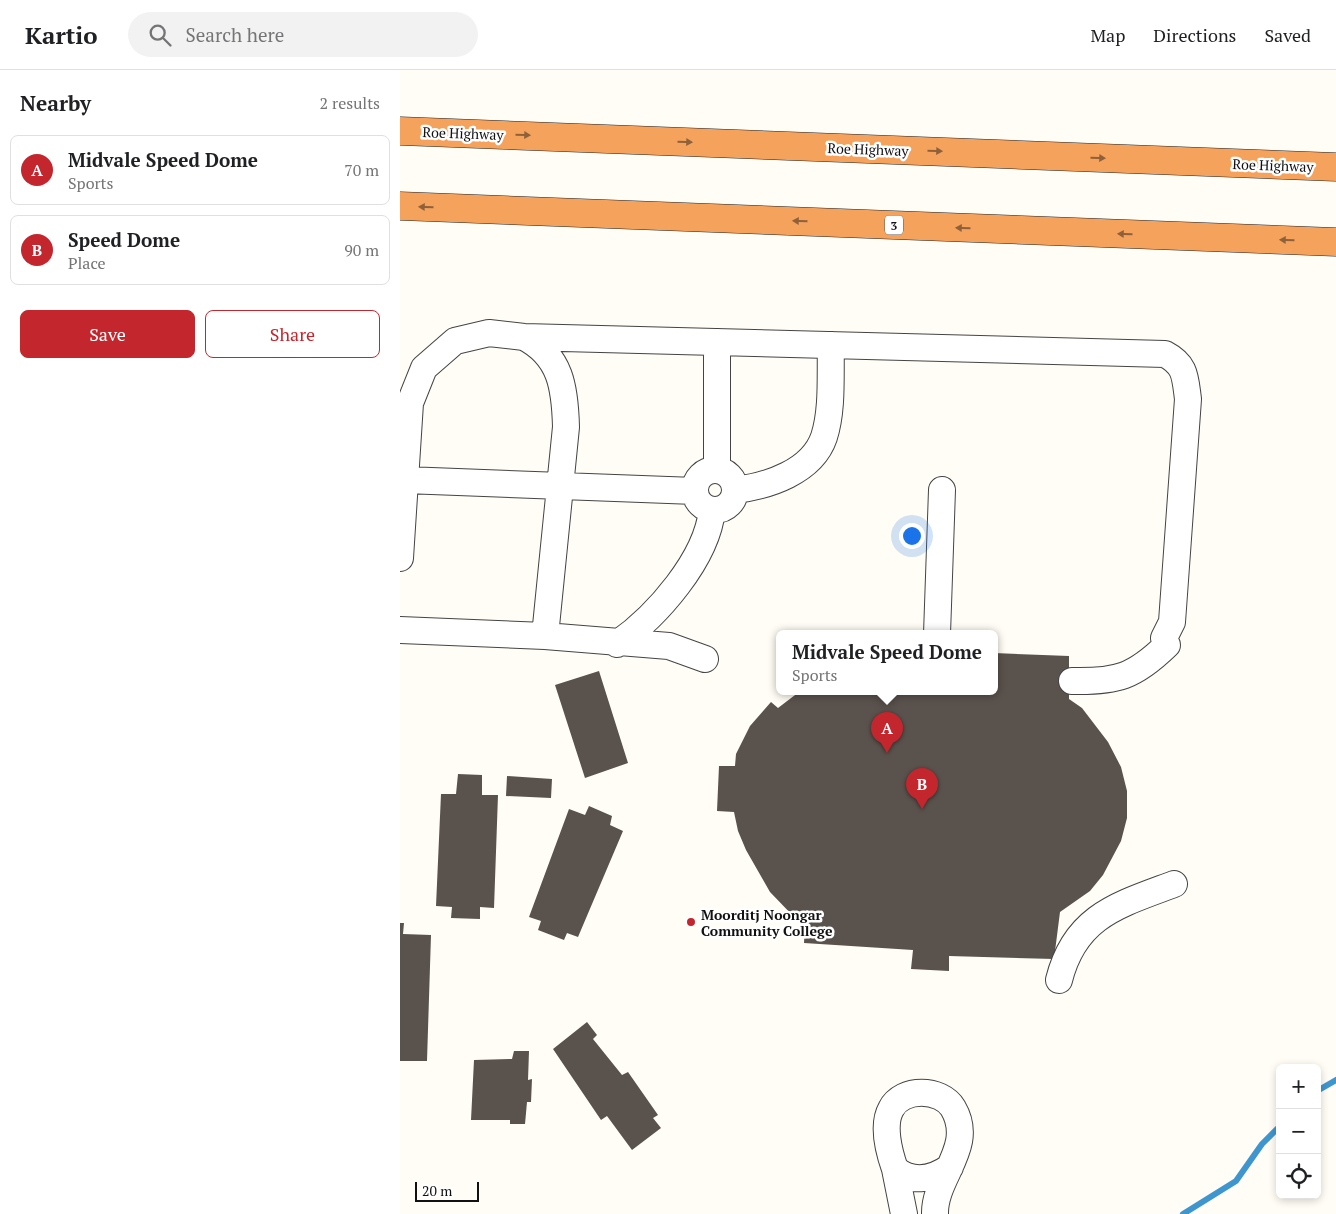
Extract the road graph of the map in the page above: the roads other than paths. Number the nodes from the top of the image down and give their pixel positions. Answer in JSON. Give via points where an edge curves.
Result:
{"nodes":[{"id":1,"x":400,"y":131,"type":"edge"},
{"id":2,"x":1336,"y":167,"type":"edge"},
{"id":3,"x":400,"y":206,"type":"edge"},
{"id":4,"x":1336,"y":242,"type":"edge"},
{"id":5,"x":524,"y":337,"type":"junction"},
{"id":6,"x":717,"y":342,"type":"junction"},
{"id":7,"x":832,"y":345,"type":"junction"},
{"id":8,"x":717,"y":470,"type":"junction"},
{"id":9,"x":405,"y":480,"type":"junction"},
{"id":10,"x":560,"y":485,"type":"junction"},
{"id":11,"x":735,"y":490,"type":"junction"},
{"id":12,"x":942,"y":490,"type":"dead end"},
{"id":13,"x":694,"y":491,"type":"junction"},
{"id":14,"x":712,"y":510,"type":"junction"},
{"id":15,"x":400,"y":558,"type":"edge"},
{"id":16,"x":400,"y":630,"type":"edge"},
{"id":17,"x":937,"y":630,"type":"edge"},
{"id":18,"x":545,"y":636,"type":"junction"},
{"id":19,"x":618,"y":644,"type":"junction"},
{"id":20,"x":705,"y":659,"type":"dead end"},
{"id":21,"x":1072,"y":682,"type":"dead end"},
{"id":22,"x":1174,"y":884,"type":"dead end"},
{"id":23,"x":1059,"y":980,"type":"dead end"},
{"id":24,"x":950,"y":1167,"type":"junction"},
{"id":25,"x":895,"y":1169,"type":"junction"},
{"id":26,"x":904,"y":1214,"type":"edge"},
{"id":27,"x":935,"y":1214,"type":"edge"}],
"edges":[{"from":1,"to":2,"type":"highway","name":"Roe Highway","one_way":true},
{"from":4,"to":3,"type":"highway","number":"3","one_way":true},
{"from":5,"to":6,"type":"street"},
{"from":5,"to":9,"type":"street","via":[[490,333],[455,341],[424,368],[410,403]]},
{"from":5,"to":10,"type":"street","via":[[540,345],[556,366],[565,394],[566,427]]},
{"from":6,"to":7,"type":"street"},
{"from":6,"to":8,"type":"street"},
{"from":7,"to":11,"type":"street","via":[[827,420],[823,438],[812,457],[796,470],[770,483]]},
{"from":7,"to":21,"type":"street","via":[[1166,354],[1177,360],[1185,374],[1188,399],[1172,622],[1165,642],[1145,666],[1121,678]]},
{"from":8,"to":11,"type":"street","via":[[732,478]]},
{"from":8,"to":13,"type":"street","via":[[708,470],[701,475]]},
{"from":9,"to":10,"type":"street"},
{"from":9,"to":15,"type":"street"},
{"from":10,"to":13,"type":"street"},
{"from":10,"to":18,"type":"street"},
{"from":11,"to":14,"type":"street","via":[[734,499],[728,506]]},
{"from":12,"to":17,"type":"street"},
{"from":13,"to":14,"type":"street","via":[[701,505]]},
{"from":14,"to":19,"type":"street","via":[[703,546],[684,574],[640,628]]},
{"from":16,"to":18,"type":"street"},
{"from":18,"to":19,"type":"street"},
{"from":19,"to":20,"type":"street","via":[[669,646]]},
{"from":22,"to":23,"type":"street","via":[[1104,913],[1078,936],[1064,961]]},
{"from":24,"to":25,"type":"street","via":[[932,1178],[901,1174]]},
{"from":24,"to":25,"type":"street","via":[[959,1143],[959,1123],[948,1103],[939,1096],[922,1092],[899,1099],[890,1110],[888,1138]]},
{"from":24,"to":27,"type":"street"},
{"from":25,"to":26,"type":"street"}]}
